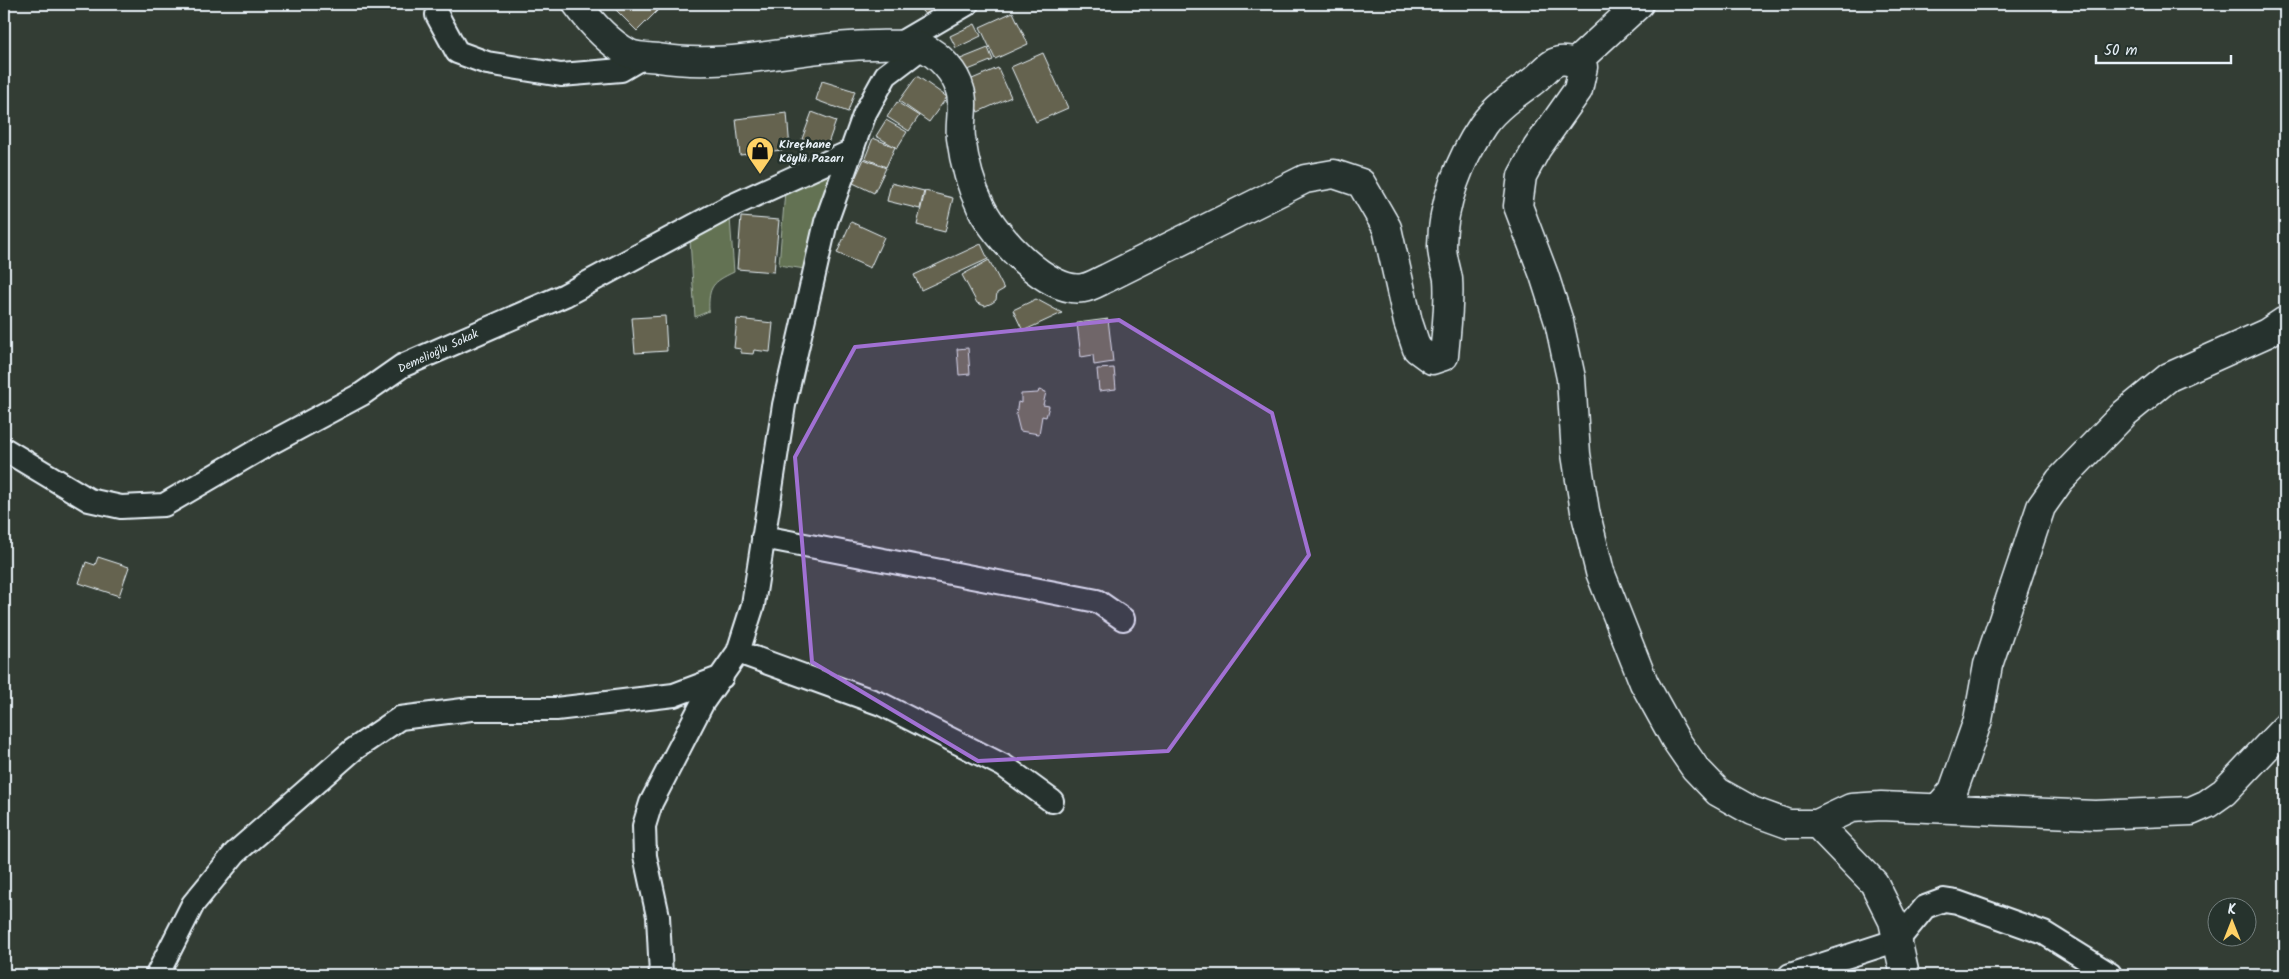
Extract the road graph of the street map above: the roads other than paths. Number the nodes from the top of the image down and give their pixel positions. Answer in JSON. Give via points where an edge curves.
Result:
{"nodes":[{"id":1,"x":577,"y":4,"type":"edge"},
{"id":2,"x":967,"y":4,"type":"edge"},
{"id":3,"x":1638,"y":4,"type":"edge"},
{"id":4,"x":436,"y":15,"type":"dead end"},
{"id":5,"x":910,"y":46,"type":"junction"},
{"id":6,"x":646,"y":56,"type":"junction"},
{"id":7,"x":1575,"y":63,"type":"junction"},
{"id":8,"x":852,"y":151,"type":"junction"},
{"id":9,"x":2285,"y":321,"type":"edge"},
{"id":10,"x":4,"y":449,"type":"edge"},
{"id":11,"x":763,"y":537,"type":"junction"},
{"id":12,"x":1123,"y":619,"type":"dead end"},
{"id":13,"x":738,"y":652,"type":"junction"},
{"id":14,"x":722,"y":676,"type":"junction"},
{"id":15,"x":2285,"y":728,"type":"edge"},
{"id":16,"x":1052,"y":801,"type":"dead end"},
{"id":17,"x":1939,"y":807,"type":"junction"},
{"id":18,"x":1817,"y":824,"type":"junction"},
{"id":19,"x":1898,"y":940,"type":"junction"},
{"id":20,"x":1901,"y":974,"type":"edge"},
{"id":21,"x":2110,"y":974,"type":"edge"},
{"id":22,"x":157,"y":975,"type":"edge"},
{"id":23,"x":661,"y":975,"type":"edge"},
{"id":24,"x":1790,"y":975,"type":"edge"}],
"edges":[{"from":1,"to":6,"type":"street","via":[[611,42],[630,54]]},
{"from":2,"to":5,"type":"street"},
{"from":3,"to":7,"type":"street"},
{"from":4,"to":6,"type":"street","via":[[457,52],[488,63],[561,75],[621,70]]},
{"from":5,"to":6,"type":"street","via":[[854,45],[751,60],[678,62]]},
{"from":5,"to":7,"type":"street","via":[[951,72],[961,90],[961,138],[981,208],[997,232],[1040,273],[1060,285],[1082,288],[1305,179],[1334,174],[1361,183],[1374,203],[1387,228],[1417,349],[1432,360],[1444,356],[1448,281],[1442,247],[1443,223],[1453,185],[1466,156],[1484,124],[1552,62],[1570,60]]},
{"from":5,"to":8,"type":"street","via":[[886,76],[865,113]]},
{"from":7,"to":18,"type":"street","via":[[1583,67],[1578,90],[1537,148],[1522,176],[1518,206],[1561,332],[1571,378],[1585,511],[1600,572],[1644,683],[1695,768],[1718,792],[1752,812],[1788,824]]},
{"from":8,"to":10,"type":"street","name":"Demelioğlu Sokak","via":[[728,207],[565,295],[402,366],[362,394],[164,506],[121,507],[89,500]]},
{"from":8,"to":11,"type":"street","via":[[826,222],[784,405]]},
{"from":9,"to":17,"type":"street","via":[[2267,333],[2169,377],[2126,413],[2060,480],[2041,507],[1988,665],[1978,720],[1953,791]]},
{"from":11,"to":12,"type":"street","via":[[1098,601]]},
{"from":11,"to":13,"type":"street","via":[[752,605]]},
{"from":13,"to":14,"type":"street"},
{"from":13,"to":16,"type":"street","via":[[881,704],[1004,766]]},
{"from":14,"to":22,"type":"street","via":[[674,695],[556,709],[471,709],[400,718],[353,750],[235,853],[193,904]]},
{"from":14,"to":23,"type":"street","via":[[703,702],[651,803],[644,826],[645,856],[658,916]]},
{"from":15,"to":17,"type":"street","via":[[2224,792],[2190,812],[2095,815]]},
{"from":17,"to":18,"type":"street","via":[[1851,808]]},
{"from":18,"to":19,"type":"street","via":[[1874,883],[1893,921]]},
{"from":19,"to":20,"type":"street"},
{"from":19,"to":21,"type":"street","via":[[1925,907],[1944,900],[1957,902],[2044,933]]},
{"from":19,"to":24,"type":"street"}]}
